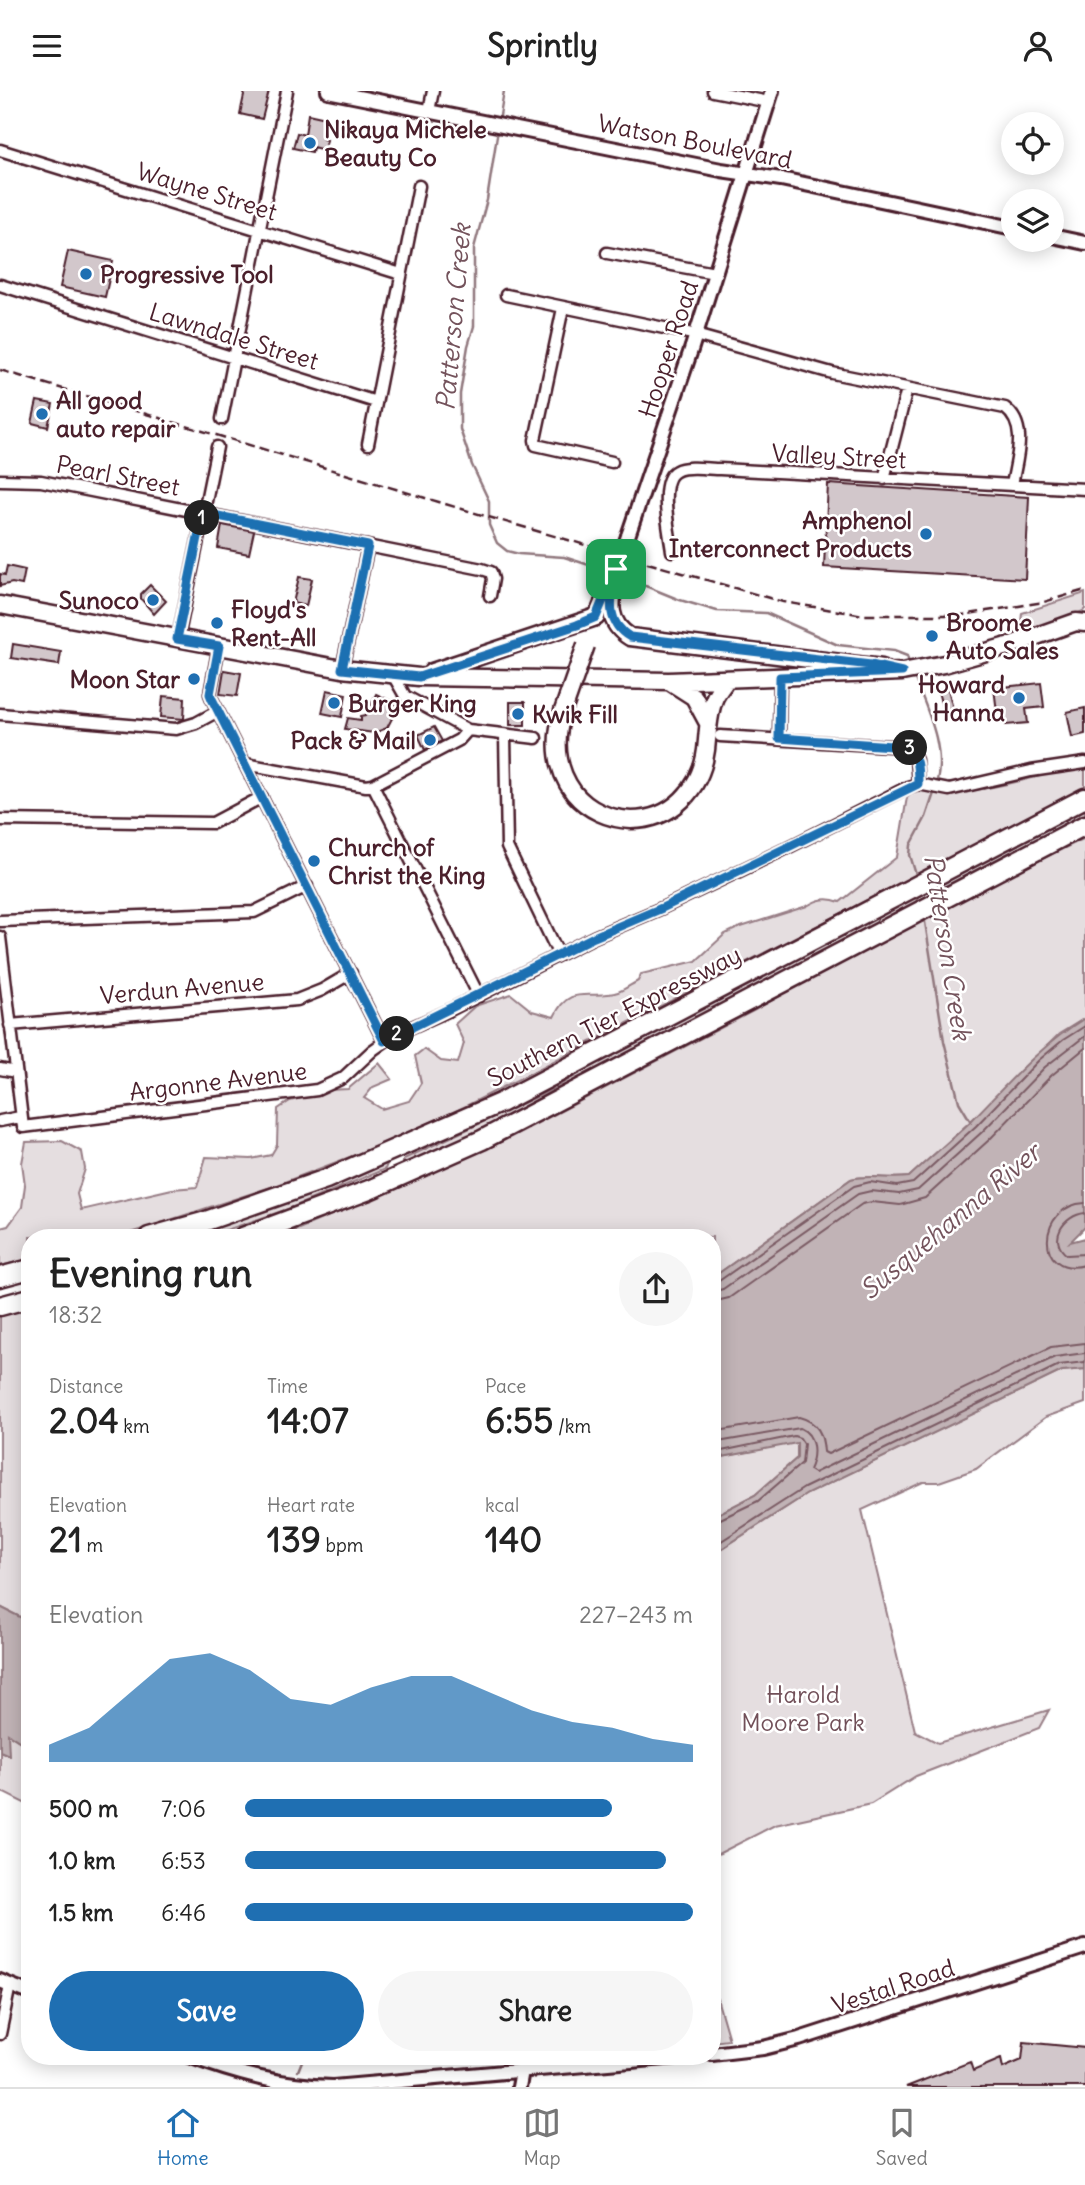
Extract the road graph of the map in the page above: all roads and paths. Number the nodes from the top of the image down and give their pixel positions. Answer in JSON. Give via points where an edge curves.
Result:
{"nodes":[{"id":1,"x":287,"y":91,"type":"edge"},
{"id":2,"x":328,"y":91,"type":"edge"},
{"id":3,"x":433,"y":91,"type":"edge"},
{"id":4,"x":713,"y":91,"type":"edge"},
{"id":5,"x":770,"y":97,"type":"edge"},
{"id":6,"x":429,"y":111,"type":"junction"},
{"id":7,"x":0,"y":150,"type":"edge"},
{"id":8,"x":745,"y":174,"type":"junction"},
{"id":9,"x":419,"y":186,"type":"dead end"},
{"id":10,"x":1001,"y":226,"type":"edge"},
{"id":11,"x":259,"y":230,"type":"junction"},
{"id":12,"x":1064,"y":239,"type":"edge"},
{"id":13,"x":1085,"y":243,"type":"edge"},
{"id":14,"x":607,"y":253,"type":"dead end"},
{"id":15,"x":715,"y":273,"type":"junction"},
{"id":16,"x":401,"y":274,"type":"junction"},
{"id":17,"x":0,"y":285,"type":"edge"},
{"id":18,"x":506,"y":295,"type":"dead end"},
{"id":19,"x":563,"y":308,"type":"junction"},
{"id":20,"x":695,"y":335,"type":"junction"},
{"id":21,"x":234,"y":357,"type":"junction"},
{"id":22,"x":906,"y":389,"type":"junction"},
{"id":23,"x":376,"y":403,"type":"junction"},
{"id":24,"x":222,"y":419,"type":"dead end"},
{"id":25,"x":368,"y":444,"type":"dead end"},
{"id":26,"x":217,"y":447,"type":"dead end"},
{"id":27,"x":612,"y":462,"type":"dead end"},
{"id":28,"x":0,"y":479,"type":"edge"},
{"id":29,"x":884,"y":479,"type":"junction"},
{"id":30,"x":1012,"y":485,"type":"junction"},
{"id":31,"x":1085,"y":489,"type":"edge"},
{"id":32,"x":203,"y":513,"type":"junction"},
{"id":33,"x":368,"y":546,"type":"junction"},
{"id":34,"x":673,"y":551,"type":"dead end"},
{"id":35,"x":616,"y":569,"type":"joint"},
{"id":36,"x":490,"y":596,"type":"dead end"},
{"id":37,"x":608,"y":598,"type":"junction"},
{"id":38,"x":0,"y":605,"type":"edge"},
{"id":39,"x":596,"y":617,"type":"junction"},
{"id":40,"x":1082,"y":619,"type":"edge"},
{"id":41,"x":177,"y":639,"type":"junction"},
{"id":42,"x":219,"y":646,"type":"junction"},
{"id":43,"x":342,"y":669,"type":"junction"},
{"id":44,"x":902,"y":672,"type":"junction"},
{"id":45,"x":393,"y":674,"type":"junction"},
{"id":46,"x":419,"y":677,"type":"junction"},
{"id":47,"x":780,"y":677,"type":"junction"},
{"id":48,"x":727,"y":679,"type":"junction"},
{"id":49,"x":669,"y":681,"type":"junction"},
{"id":50,"x":218,"y":711,"type":"junction"},
{"id":51,"x":0,"y":714,"type":"edge"},
{"id":52,"x":708,"y":723,"type":"junction"},
{"id":53,"x":468,"y":730,"type":"junction"},
{"id":54,"x":505,"y":736,"type":"junction"},
{"id":55,"x":720,"y":736,"type":"dead end"},
{"id":56,"x":536,"y":738,"type":"dead end"},
{"id":57,"x":779,"y":738,"type":"junction"},
{"id":58,"x":1085,"y":763,"type":"edge"},
{"id":59,"x":245,"y":764,"type":"junction"},
{"id":60,"x":918,"y":784,"type":"junction"},
{"id":61,"x":373,"y":785,"type":"junction"},
{"id":62,"x":262,"y":797,"type":"junction"},
{"id":63,"x":1085,"y":798,"type":"edge"},
{"id":64,"x":0,"y":820,"type":"edge"},
{"id":65,"x":1085,"y":825,"type":"edge"},
{"id":66,"x":307,"y":886,"type":"junction"},
{"id":67,"x":0,"y":921,"type":"edge"},
{"id":68,"x":0,"y":937,"type":"edge"},
{"id":69,"x":559,"y":955,"type":"junction"},
{"id":70,"x":351,"y":973,"type":"junction"},
{"id":71,"x":3,"y":978,"type":"edge"},
{"id":72,"x":479,"y":996,"type":"junction"},
{"id":73,"x":10,"y":1025,"type":"junction"},
{"id":74,"x":384,"y":1041,"type":"junction"},
{"id":75,"x":0,"y":1069,"type":"edge"},
{"id":76,"x":16,"y":1072,"type":"junction"},
{"id":77,"x":20,"y":1117,"type":"junction"},
{"id":78,"x":0,"y":1121,"type":"edge"},
{"id":79,"x":178,"y":1229,"type":"edge"},
{"id":80,"x":264,"y":1229,"type":"edge"},
{"id":81,"x":21,"y":1271,"type":"edge"},
{"id":82,"x":0,"y":1277,"type":"edge"},
{"id":83,"x":21,"y":1300,"type":"edge"},
{"id":84,"x":0,"y":1306,"type":"edge"},
{"id":85,"x":1085,"y":1947,"type":"edge"},
{"id":86,"x":5,"y":1983,"type":"edge"},
{"id":87,"x":0,"y":2034,"type":"edge"},
{"id":88,"x":721,"y":2053,"type":"edge"},
{"id":89,"x":215,"y":2065,"type":"edge"},
{"id":90,"x":588,"y":2065,"type":"edge"},
{"id":91,"x":522,"y":2071,"type":"junction"},
{"id":92,"x":519,"y":2087,"type":"edge"}],
"edges":[{"from":1,"to":11,"type":"street"},
{"from":2,"to":6,"type":"street","name":"Watson Boulevard"},
{"from":3,"to":6,"type":"street"},
{"from":4,"to":5,"type":"street"},
{"from":5,"to":8,"type":"street","name":"Hooper Road"},
{"from":6,"to":8,"type":"street","name":"Watson Boulevard"},
{"from":7,"to":11,"type":"street","name":"Wayne Street"},
{"from":8,"to":10,"type":"street","name":"Watson Boulevard"},
{"from":8,"to":15,"type":"street","name":"Hooper Road"},
{"from":9,"to":16,"type":"street"},
{"from":11,"to":16,"type":"street","name":"Wayne Street"},
{"from":11,"to":21,"type":"street"},
{"from":12,"to":13,"type":"street"},
{"from":14,"to":15,"type":"street"},
{"from":15,"to":20,"type":"street","name":"Hooper Road"},
{"from":16,"to":23,"type":"street"},
{"from":17,"to":21,"type":"street","name":"Lawndale Street"},
{"from":18,"to":19,"type":"street"},
{"from":19,"to":20,"type":"street"},
{"from":19,"to":27,"type":"street","via":[[536,445]]},
{"from":20,"to":22,"type":"street"},
{"from":20,"to":35,"type":"street","name":"Hooper Road","bridge":true},
{"from":21,"to":23,"type":"street","name":"Lawndale Street"},
{"from":21,"to":24,"type":"street"},
{"from":22,"to":29,"type":"street"},
{"from":22,"to":30,"type":"street","via":[[998,406],[1013,414],[1019,443]]},
{"from":23,"to":25,"type":"street"},
{"from":26,"to":32,"type":"street"},
{"from":28,"to":32,"type":"street","name":"Pearl Street","via":[[37,481]]},
{"from":29,"to":30,"type":"street","name":"Valley Street"},
{"from":29,"to":34,"type":"street","name":"Valley Street","via":[[678,470],[670,477],[665,501]]},
{"from":30,"to":31,"type":"street","name":"Valley Street"},
{"from":32,"to":33,"type":"street","name":"Pearl Street"},
{"from":32,"to":41,"type":"street"},
{"from":33,"to":36,"type":"street","name":"Pearl Street","via":[[491,572]]},
{"from":33,"to":43,"type":"street"},
{"from":35,"to":37,"type":"main road"},
{"from":37,"to":39,"type":"street"},
{"from":37,"to":44,"type":"main road","via":[[618,630],[630,637]]},
{"from":38,"to":41,"type":"main road"},
{"from":39,"to":46,"type":"main road"},
{"from":39,"to":52,"type":"main road","bridge":true,"via":[[557,735],[557,753],[568,783],[591,808],[620,819],[651,817],[672,809],[694,787],[702,768]]},
{"from":40,"to":44,"type":"main road","via":[[1011,645]]},
{"from":41,"to":42,"type":"main road"},
{"from":42,"to":43,"type":"main road"},
{"from":42,"to":50,"type":"street","via":[[210,694]]},
{"from":43,"to":45,"type":"main road"},
{"from":44,"to":47,"type":"main road"},
{"from":45,"to":46,"type":"main road"},
{"from":45,"to":53,"type":"street","via":[[405,696]]},
{"from":46,"to":49,"type":"main road"},
{"from":47,"to":48,"type":"main road"},
{"from":47,"to":57,"type":"street"},
{"from":48,"to":49,"type":"main road"},
{"from":48,"to":52,"type":"main road","via":[[714,699]]},
{"from":49,"to":52,"type":"main road","via":[[694,697]]},
{"from":50,"to":51,"type":"street","via":[[176,729]]},
{"from":50,"to":59,"type":"street"},
{"from":53,"to":54,"type":"street"},
{"from":53,"to":61,"type":"street","via":[[459,740]]},
{"from":54,"to":56,"type":"street"},
{"from":54,"to":69,"type":"street","via":[[507,847]]},
{"from":55,"to":57,"type":"street"},
{"from":57,"to":60,"type":"street","via":[[906,747],[916,760]]},
{"from":58,"to":60,"type":"street","via":[[949,790]]},
{"from":59,"to":61,"type":"street"},
{"from":59,"to":62,"type":"street"},
{"from":60,"to":69,"type":"street","name":"Argonne Avenue"},
{"from":61,"to":72,"type":"street"},
{"from":62,"to":64,"type":"street","via":[[213,823]]},
{"from":62,"to":66,"type":"street"},
{"from":63,"to":79,"type":"highway","name":"Southern Tier Expressway","via":[[464,1120],[326,1179]]},
{"from":65,"to":80,"type":"highway","name":"Southern Tier Expressway","via":[[482,1140]]},
{"from":66,"to":67,"type":"street","via":[[254,912]]},
{"from":66,"to":70,"type":"street"},
{"from":68,"to":71,"type":"street"},
{"from":69,"to":72,"type":"street","name":"Argonne Avenue"},
{"from":70,"to":73,"type":"street","name":"Verdun Avenue","via":[[297,1000]]},
{"from":70,"to":74,"type":"street"},
{"from":71,"to":73,"type":"street"},
{"from":72,"to":74,"type":"street","name":"Argonne Avenue"},
{"from":73,"to":76,"type":"street"},
{"from":74,"to":77,"type":"street","name":"Argonne Avenue","via":[[343,1078],[317,1090],[29,1127],[23,1127]]},
{"from":75,"to":76,"type":"street"},
{"from":76,"to":77,"type":"street"},
{"from":77,"to":78,"type":"street","name":"Argonne Avenue"},
{"from":81,"to":82,"type":"highway"},
{"from":83,"to":84,"type":"highway"},
{"from":85,"to":88,"type":"street","name":"Vestal Road","via":[[799,2039]]},
{"from":86,"to":87,"type":"street"},
{"from":89,"to":91,"type":"street","via":[[253,2078],[313,2086]]},
{"from":90,"to":91,"type":"street"},
{"from":91,"to":92,"type":"street"}]}
